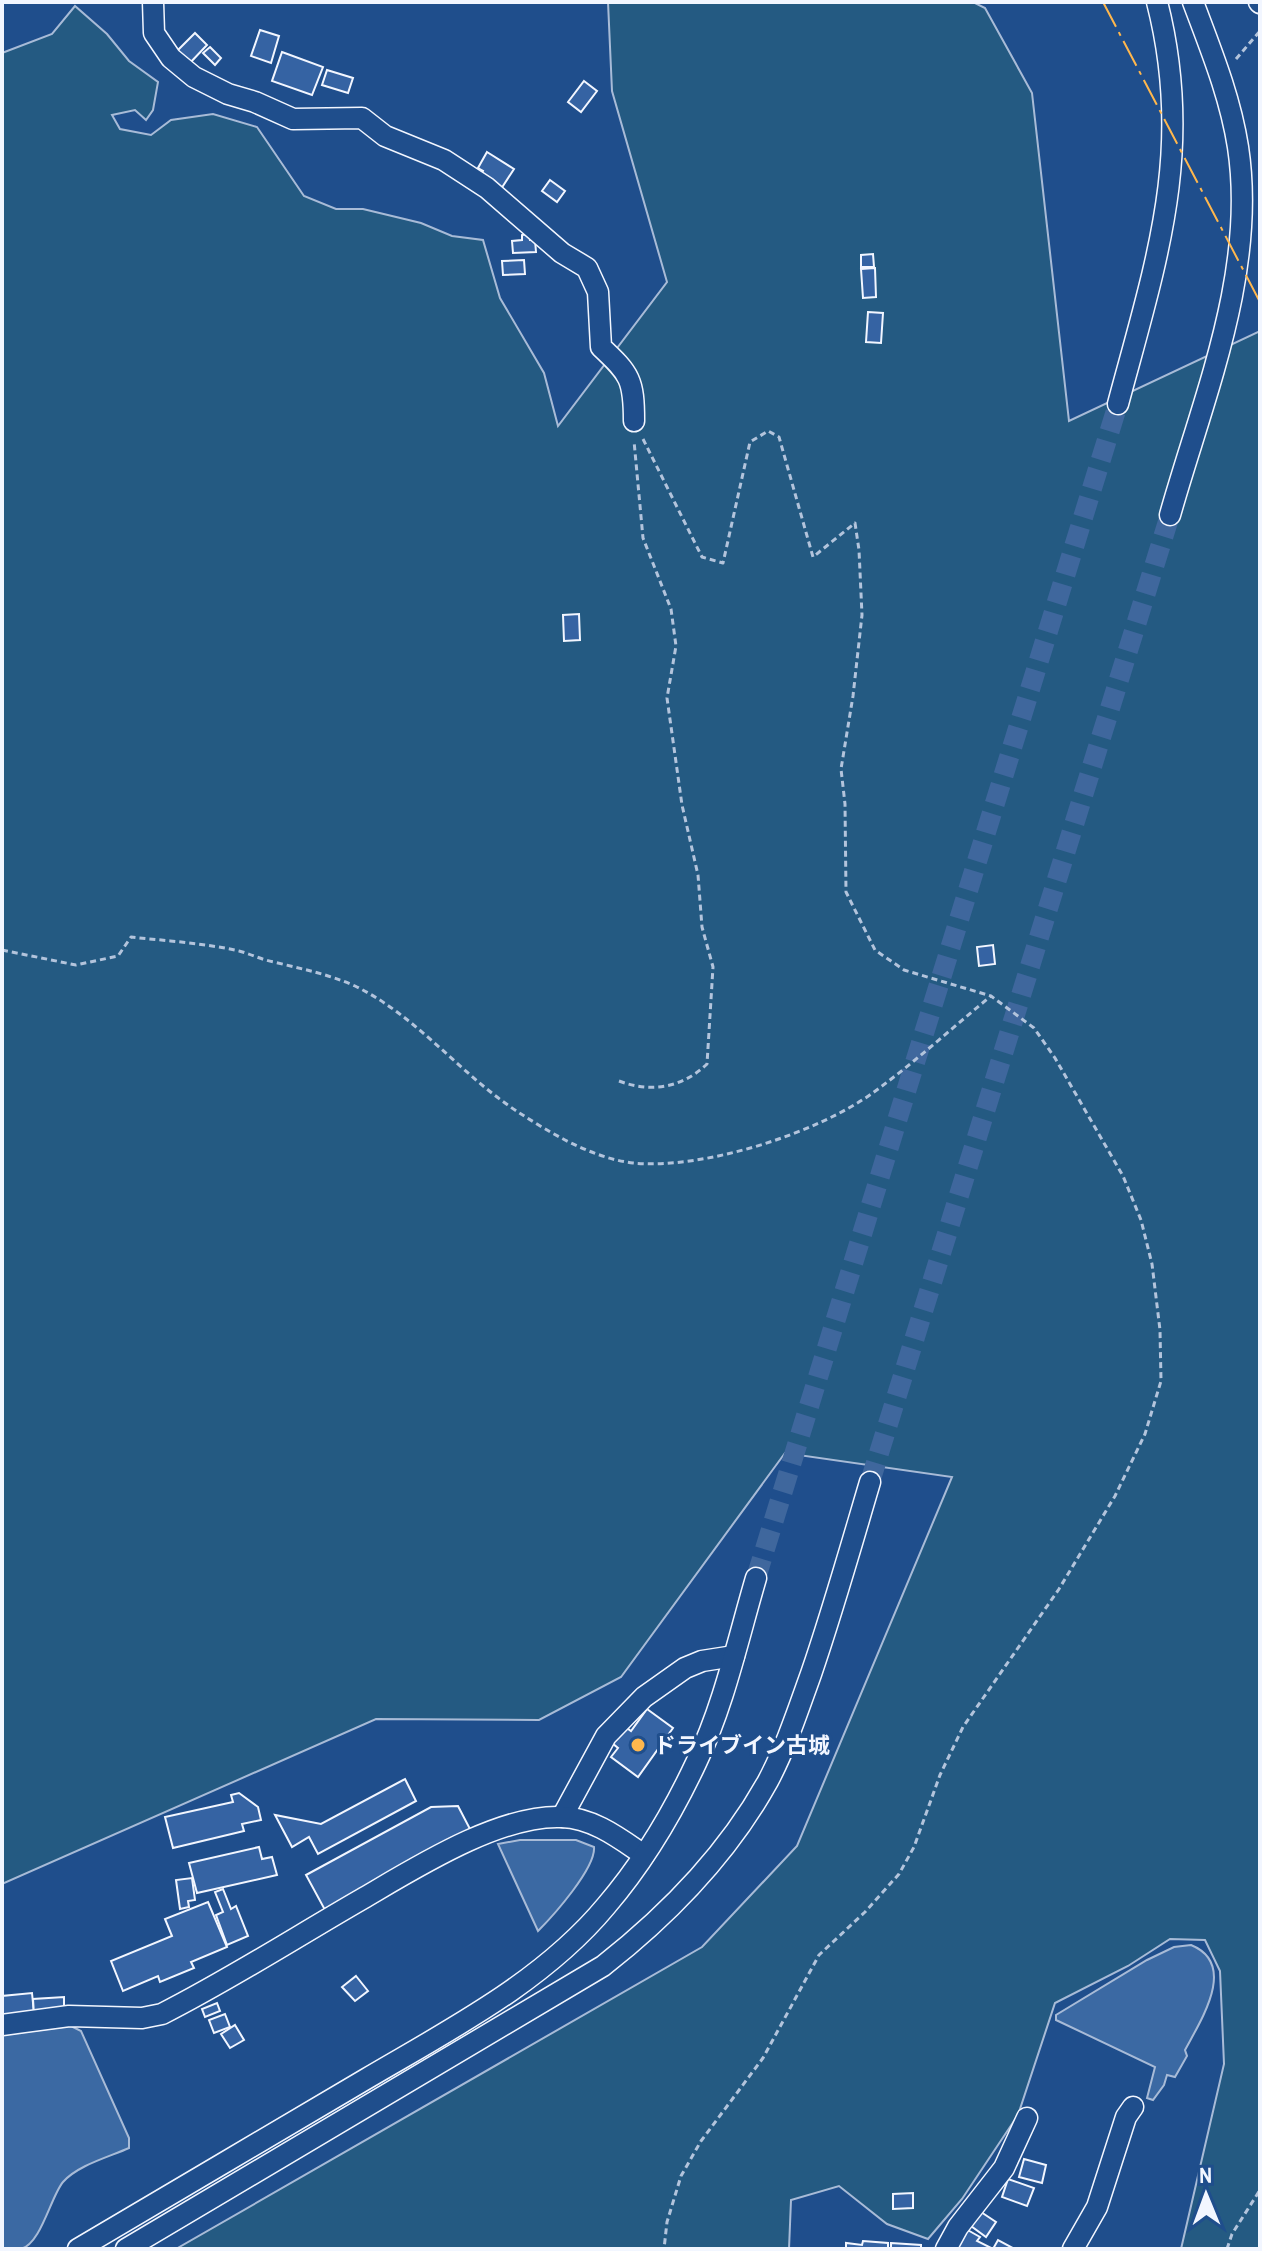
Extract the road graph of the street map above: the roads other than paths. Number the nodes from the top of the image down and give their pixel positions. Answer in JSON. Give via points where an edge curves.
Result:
{"nodes":[{"id":1,"x":153,"y":2,"type":"edge"},
{"id":2,"x":1157,"y":2,"type":"edge"},
{"id":3,"x":1193,"y":2,"type":"edge"},
{"id":4,"x":1118,"y":404,"type":"tunnel mouth"},
{"id":5,"x":634,"y":421,"type":"road end"},
{"id":6,"x":1170,"y":515,"type":"tunnel mouth"},
{"id":7,"x":870,"y":1482,"type":"tunnel mouth"},
{"id":8,"x":756,"y":1578,"type":"tunnel mouth"},
{"id":9,"x":734,"y":1656,"type":"junction"},
{"id":10,"x":562,"y":1817,"type":"junction"},
{"id":11,"x":644,"y":1855,"type":"junction"},
{"id":12,"x":2,"y":2025,"type":"edge"},
{"id":13,"x":1133,"y":2107,"type":"dead end"},
{"id":14,"x":1027,"y":2118,"type":"dead end"},
{"id":15,"x":78,"y":2249,"type":"edge"},
{"id":16,"x":126,"y":2249,"type":"edge"},
{"id":17,"x":946,"y":2249,"type":"edge"},
{"id":18,"x":1073,"y":2249,"type":"edge"}],
"edges":[{"from":1,"to":5,"type":"street","via":[[154,33],[171,58],[194,77],[293,119],[362,118],[385,136],[444,160],[487,188],[587,268],[598,292],[601,347],[626,370],[634,394]]},
{"from":2,"to":4,"type":"street","via":[[1173,111],[1169,196]]},
{"from":3,"to":6,"type":"street","via":[[1233,123],[1241,232],[1223,333]]},
{"from":7,"to":16,"type":"street","via":[[832,1614],[768,1781],[704,1872],[670,1908],[603,1966]]},
{"from":8,"to":9,"type":"street"},
{"from":9,"to":10,"type":"street","via":[[685,1668],[644,1697],[606,1736]]},
{"from":9,"to":11,"type":"street","via":[[697,1761]]},
{"from":10,"to":11,"type":"street","via":[[588,1821]]},
{"from":10,"to":12,"type":"street","via":[[498,1829],[469,1842],[162,2014],[69,2016]]},
{"from":11,"to":15,"type":"street","via":[[606,1907],[520,1984]]},
{"from":13,"to":18,"type":"street","via":[[1097,2207]]},
{"from":14,"to":17,"type":"street","via":[[1004,2168]]}]}
